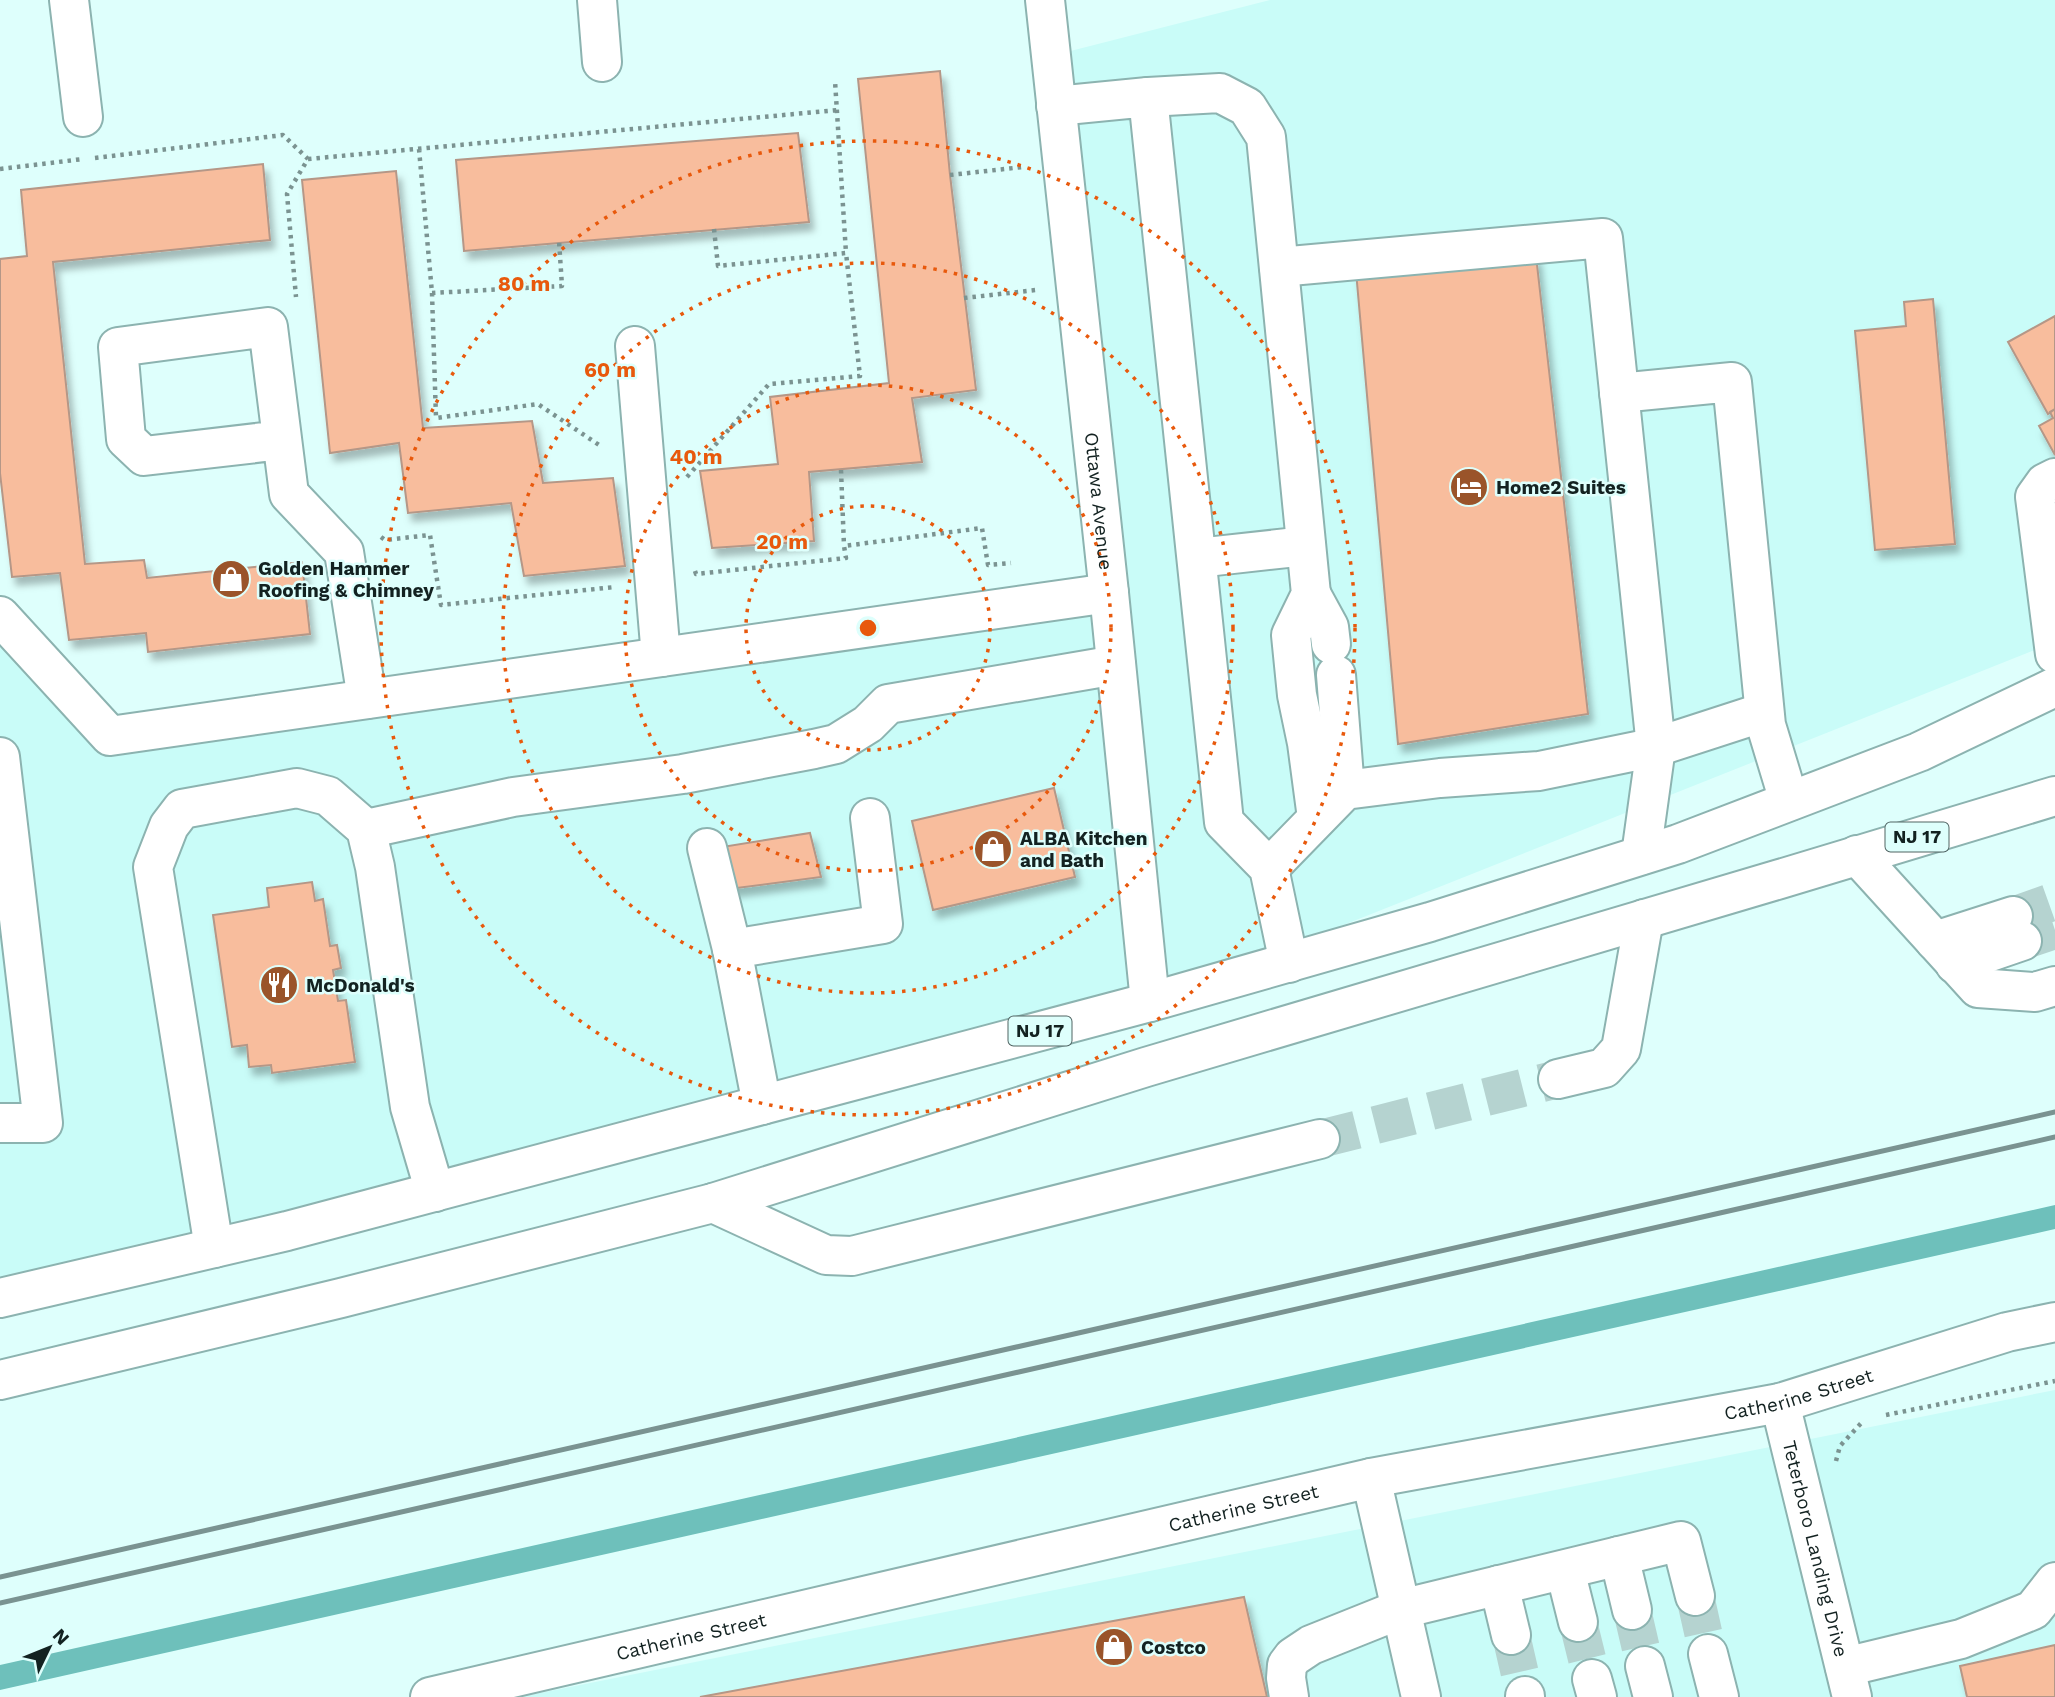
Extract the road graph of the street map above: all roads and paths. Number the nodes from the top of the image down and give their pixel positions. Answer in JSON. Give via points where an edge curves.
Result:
{"nodes":[{"id":1,"x":69,"y":0,"type":"edge"},
{"id":2,"x":597,"y":0,"type":"edge"},
{"id":3,"x":1045,"y":0,"type":"edge"},
{"id":4,"x":602,"y":62,"type":"dead end"},
{"id":5,"x":835,"y":80,"type":"dead end"},
{"id":6,"x":1148,"y":97,"type":"junction"},
{"id":7,"x":1056,"y":106,"type":"junction"},
{"id":8,"x":838,"y":110,"type":"junction"},
{"id":9,"x":83,"y":117,"type":"dead end"},
{"id":10,"x":419,"y":149,"type":"junction"},
{"id":11,"x":308,"y":159,"type":"junction"},
{"id":12,"x":1027,"y":166,"type":"dead end"},
{"id":13,"x":0,"y":169,"type":"edge"},
{"id":14,"x":950,"y":175,"type":"dead end"},
{"id":15,"x":714,"y":229,"type":"dead end"},
{"id":16,"x":559,"y":241,"type":"dead end"},
{"id":17,"x":846,"y":253,"type":"junction"},
{"id":18,"x":1279,"y":267,"type":"junction"},
{"id":19,"x":1038,"y":290,"type":"dead end"},
{"id":20,"x":432,"y":293,"type":"junction"},
{"id":21,"x":964,"y":298,"type":"dead end"},
{"id":22,"x":297,"y":310,"type":"dead end"},
{"id":23,"x":635,"y":346,"type":"dead end"},
{"id":24,"x":1619,"y":393,"type":"junction"},
{"id":25,"x":282,"y":440,"type":"junction"},
{"id":26,"x":603,"y":448,"type":"dead end"},
{"id":27,"x":841,"y":470,"type":"dead end"},
{"id":28,"x":2055,"y":478,"type":"edge"},
{"id":29,"x":684,"y":480,"type":"dead end"},
{"id":30,"x":375,"y":531,"type":"dead end"},
{"id":31,"x":1306,"y":545,"type":"junction"},
{"id":32,"x":2048,"y":545,"type":"edge"},
{"id":33,"x":844,"y":546,"type":"junction"},
{"id":34,"x":1197,"y":558,"type":"junction"},
{"id":35,"x":694,"y":561,"type":"dead end"},
{"id":36,"x":1013,"y":563,"type":"dead end"},
{"id":37,"x":627,"y":586,"type":"dead end"},
{"id":38,"x":1109,"y":593,"type":"junction"},
{"id":39,"x":1311,"y":594,"type":"junction"},
{"id":40,"x":0,"y":616,"type":"edge"},
{"id":41,"x":2055,"y":654,"type":"edge"},
{"id":42,"x":661,"y":657,"type":"junction"},
{"id":43,"x":1116,"y":665,"type":"junction"},
{"id":44,"x":2055,"y":688,"type":"edge"},
{"id":45,"x":367,"y":699,"type":"junction"},
{"id":46,"x":1764,"y":712,"type":"junction"},
{"id":47,"x":1657,"y":747,"type":"junction"},
{"id":48,"x":0,"y":757,"type":"edge"},
{"id":49,"x":2055,"y":786,"type":"edge"},
{"id":50,"x":1345,"y":790,"type":"junction"},
{"id":51,"x":2055,"y":796,"type":"edge"},
{"id":52,"x":1789,"y":801,"type":"junction"},
{"id":53,"x":870,"y":818,"type":"dead end"},
{"id":54,"x":1317,"y":818,"type":"junction"},
{"id":55,"x":366,"y":829,"type":"junction"},
{"id":56,"x":707,"y":848,"type":"dead end"},
{"id":57,"x":1641,"y":855,"type":"junction"},
{"id":58,"x":1857,"y":855,"type":"junction"},
{"id":59,"x":1269,"y":868,"type":"junction"},
{"id":60,"x":1780,"y":879,"type":"junction"},
{"id":61,"x":1644,"y":919,"type":"junction"},
{"id":62,"x":2018,"y":929,"type":"tunnel mouth"},
{"id":63,"x":732,"y":949,"type":"junction"},
{"id":64,"x":1945,"y":953,"type":"junction"},
{"id":65,"x":1289,"y":963,"type":"junction"},
{"id":66,"x":2055,"y":986,"type":"edge"},
{"id":67,"x":1150,"y":1002,"type":"junction"},
{"id":68,"x":1558,"y":1079,"type":"tunnel mouth"},
{"id":69,"x":762,"y":1105,"type":"junction"},
{"id":70,"x":0,"y":1124,"type":"edge"},
{"id":71,"x":1320,"y":1139,"type":"tunnel mouth"},
{"id":72,"x":435,"y":1192,"type":"junction"},
{"id":73,"x":713,"y":1203,"type":"junction"},
{"id":74,"x":214,"y":1248,"type":"junction"},
{"id":75,"x":0,"y":1298,"type":"edge"},
{"id":76,"x":2055,"y":1322,"type":"edge"},
{"id":77,"x":0,"y":1380,"type":"edge"},
{"id":78,"x":2055,"y":1381,"type":"edge"},
{"id":79,"x":1780,"y":1403,"type":"junction"},
{"id":80,"x":1879,"y":1417,"type":"dead end"},
{"id":81,"x":1865,"y":1419,"type":"dead end"},
{"id":82,"x":1835,"y":1466,"type":"dead end"},
{"id":83,"x":1371,"y":1478,"type":"junction"},
{"id":84,"x":1619,"y":1556,"type":"junction"},
{"id":85,"x":1565,"y":1570,"type":"junction"},
{"id":86,"x":2055,"y":1582,"type":"edge"},
{"id":87,"x":1499,"y":1585,"type":"junction"},
{"id":88,"x":1695,"y":1596,"type":"tunnel mouth"},
{"id":89,"x":1401,"y":1609,"type":"junction"},
{"id":90,"x":1632,"y":1610,"type":"tunnel mouth"},
{"id":91,"x":1577,"y":1622,"type":"tunnel mouth"},
{"id":92,"x":1511,"y":1635,"type":"tunnel mouth"},
{"id":93,"x":1709,"y":1654,"type":"tunnel mouth"},
{"id":94,"x":1849,"y":1682,"type":"edge"},
{"id":95,"x":430,"y":1697,"type":"edge"},
{"id":96,"x":1289,"y":1697,"type":"edge"},
{"id":97,"x":1421,"y":1697,"type":"edge"},
{"id":98,"x":1719,"y":1697,"type":"edge"}],
"edges":[{"from":1,"to":9,"type":"main road"},
{"from":2,"to":4,"type":"main road"},
{"from":3,"to":7,"type":"main road","name":"Ottawa Avenue"},
{"from":5,"to":8,"type":"path"},
{"from":6,"to":7,"type":"main road"},
{"from":6,"to":18,"type":"main road","via":[[1220,93],[1247,107],[1266,136]]},
{"from":6,"to":34,"type":"main road"},
{"from":7,"to":38,"type":"main road","name":"Ottawa Avenue"},
{"from":8,"to":10,"type":"path"},
{"from":8,"to":17,"type":"path"},
{"from":10,"to":11,"type":"path"},
{"from":10,"to":20,"type":"path"},
{"from":11,"to":13,"type":"path","via":[[283,135]]},
{"from":11,"to":22,"type":"path","via":[[287,194]]},
{"from":12,"to":14,"type":"path"},
{"from":15,"to":17,"type":"path","via":[[718,266]]},
{"from":16,"to":20,"type":"path","via":[[562,286]]},
{"from":17,"to":29,"type":"path","via":[[860,376],[769,384]]},
{"from":18,"to":24,"type":"main road","via":[[1603,238]]},
{"from":18,"to":31,"type":"main road"},
{"from":19,"to":21,"type":"path"},
{"from":20,"to":26,"type":"path","via":[[436,418],[538,404]]},
{"from":23,"to":42,"type":"main road"},
{"from":24,"to":46,"type":"main road","via":[[1732,382]]},
{"from":24,"to":47,"type":"main road"},
{"from":25,"to":25,"type":"main road","via":[[268,327],[117,347],[125,439],[144,457]]},
{"from":25,"to":45,"type":"main road","via":[[289,494],[344,552]]},
{"from":27,"to":33,"type":"path"},
{"from":28,"to":32,"type":"main road","via":[[2035,497]]},
{"from":30,"to":37,"type":"path","via":[[385,540],[430,535],[442,605]]},
{"from":31,"to":34,"type":"main road"},
{"from":31,"to":39,"type":"main road"},
{"from":32,"to":41,"type":"main road"},
{"from":33,"to":35,"type":"path","via":[[846,558],[695,574]]},
{"from":33,"to":36,"type":"path","via":[[982,527],[988,565]]},
{"from":34,"to":59,"type":"main road","via":[[1224,822]]},
{"from":38,"to":42,"type":"main road"},
{"from":38,"to":43,"type":"main road","name":"Ottawa Avenue"},
{"from":39,"to":50,"type":"main road","via":[[1329,626]]},
{"from":39,"to":54,"type":"main road","via":[[1291,635]]},
{"from":40,"to":45,"type":"main road","via":[[110,736]]},
{"from":42,"to":45,"type":"main road"},
{"from":43,"to":55,"type":"main road","via":[[888,704],[868,724],[836,744],[814,750],[683,774],[513,797]]},
{"from":43,"to":67,"type":"main road","name":"Ottawa Avenue"},
{"from":44,"to":52,"type":"main road","number":"NJ 17","via":[[1919,751]]},
{"from":46,"to":47,"type":"main road"},
{"from":46,"to":52,"type":"main road"},
{"from":47,"to":50,"type":"main road","via":[[1539,771]]},
{"from":47,"to":57,"type":"main road"},
{"from":48,"to":70,"type":"main road","via":[[43,1122]]},
{"from":49,"to":60,"type":"main road"},
{"from":50,"to":54,"type":"main road"},
{"from":51,"to":58,"type":"main road","number":"NJ 17"},
{"from":52,"to":57,"type":"main road","number":"NJ 17"},
{"from":53,"to":63,"type":"main road","via":[[883,924]]},
{"from":54,"to":59,"type":"main road"},
{"from":55,"to":72,"type":"main road","via":[[410,1107]]},
{"from":55,"to":74,"type":"main road","via":[[328,796],[298,788],[246,797],[182,809],[169,826],[153,867]]},
{"from":56,"to":63,"type":"main road"},
{"from":57,"to":65,"type":"main road","number":"NJ 17"},
{"from":58,"to":60,"type":"main road","number":"NJ 17"},
{"from":58,"to":64,"type":"main road"},
{"from":59,"to":65,"type":"main road"},
{"from":60,"to":61,"type":"main road","number":"NJ 17"},
{"from":61,"to":68,"type":"main road","via":[[1621,1049],[1604,1068]]},
{"from":61,"to":73,"type":"main road","number":"NJ 17","via":[[1146,1067]]},
{"from":62,"to":64,"type":"main road"},
{"from":63,"to":69,"type":"main road"},
{"from":64,"to":66,"type":"main road","via":[[1978,988],[2035,992]]},
{"from":65,"to":67,"type":"main road","number":"NJ 17"},
{"from":67,"to":69,"type":"main road","number":"NJ 17"},
{"from":69,"to":72,"type":"main road","number":"NJ 17"},
{"from":71,"to":73,"type":"main road","via":[[852,1255],[826,1255]]},
{"from":72,"to":74,"type":"main road","number":"NJ 17"},
{"from":73,"to":77,"type":"main road","number":"NJ 17"},
{"from":74,"to":75,"type":"main road","number":"NJ 17"},
{"from":76,"to":79,"type":"main road","name":"Catherine Street","via":[[2007,1332]]},
{"from":78,"to":80,"type":"path"},
{"from":79,"to":83,"type":"main road","name":"Catherine Street"},
{"from":79,"to":94,"type":"main road","name":"Teterboro Landing Drive"},
{"from":81,"to":82,"type":"path","via":[[1840,1447]]},
{"from":83,"to":89,"type":"main road"},
{"from":83,"to":95,"type":"main road","name":"Catherine Street"},
{"from":84,"to":85,"type":"main road"},
{"from":84,"to":88,"type":"main road","via":[[1681,1541]]},
{"from":84,"to":90,"type":"main road"},
{"from":85,"to":87,"type":"main road"},
{"from":85,"to":91,"type":"main road"},
{"from":86,"to":94,"type":"main road","via":[[2033,1609]]},
{"from":87,"to":89,"type":"main road"},
{"from":87,"to":92,"type":"main road"},
{"from":89,"to":96,"type":"main road","via":[[1293,1657],[1287,1665]]},
{"from":89,"to":97,"type":"main road"},
{"from":93,"to":98,"type":"main road"}]}
